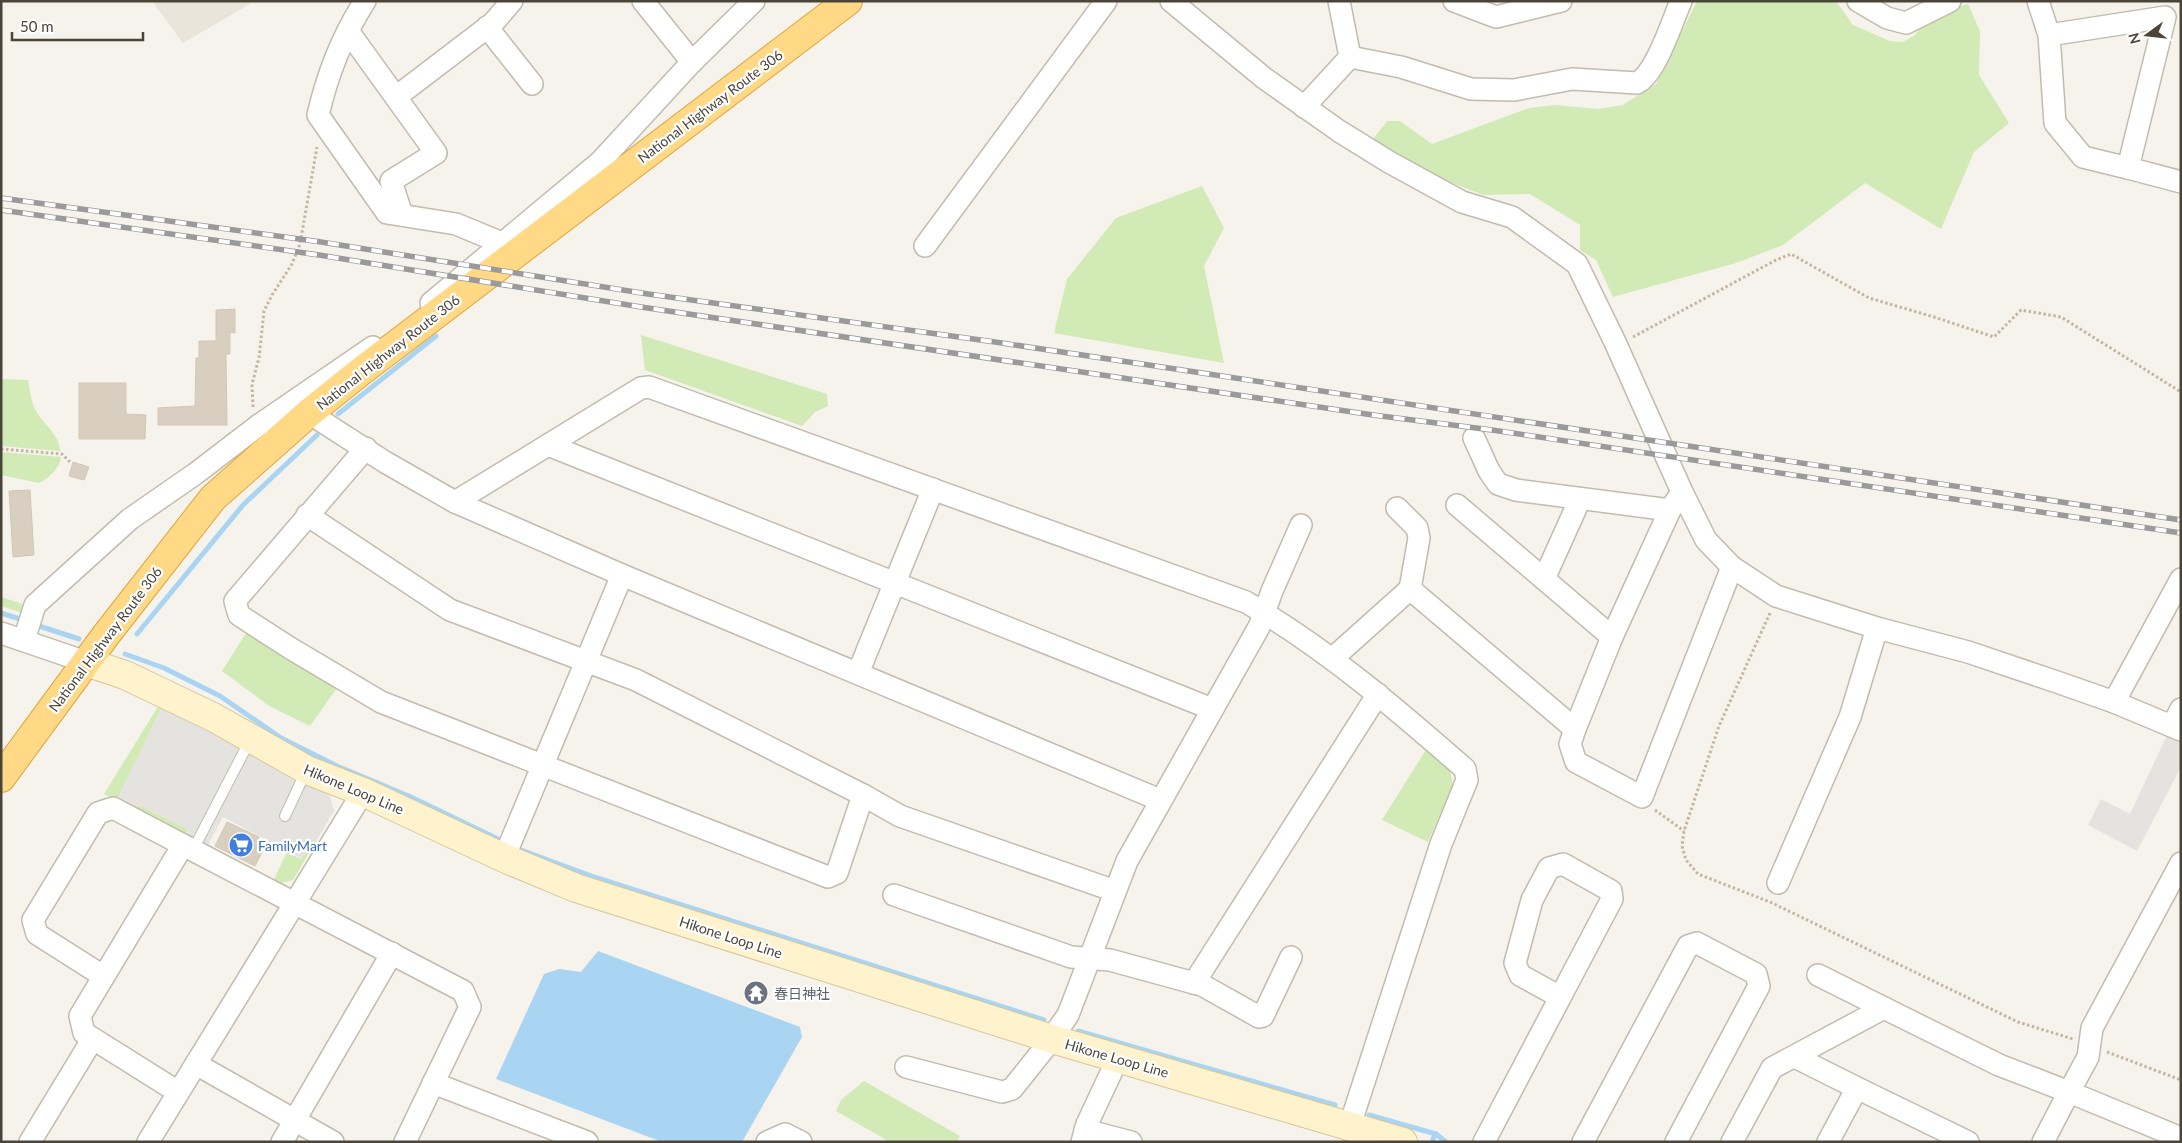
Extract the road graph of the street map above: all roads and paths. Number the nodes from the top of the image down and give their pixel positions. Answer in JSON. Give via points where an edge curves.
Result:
{"nodes":[{"id":1,"x":365,"y":1,"type":"edge"},
{"id":2,"x":512,"y":1,"type":"edge"},
{"id":3,"x":643,"y":1,"type":"edge"},
{"id":4,"x":754,"y":1,"type":"edge"},
{"id":5,"x":848,"y":1,"type":"edge"},
{"id":6,"x":1106,"y":1,"type":"edge"},
{"id":7,"x":1171,"y":1,"type":"edge"},
{"id":8,"x":1339,"y":1,"type":"edge"},
{"id":9,"x":1454,"y":1,"type":"edge"},
{"id":10,"x":1561,"y":1,"type":"edge"},
{"id":11,"x":1681,"y":1,"type":"edge"},
{"id":12,"x":1858,"y":1,"type":"edge"},
{"id":13,"x":1950,"y":1,"type":"edge"},
{"id":14,"x":2038,"y":1,"type":"edge"},
{"id":15,"x":1892,"y":10,"type":"edge"},
{"id":16,"x":2173,"y":12,"type":"edge"},
{"id":17,"x":487,"y":27,"type":"junction"},
{"id":18,"x":348,"y":31,"type":"junction"},
{"id":19,"x":2049,"y":36,"type":"junction"},
{"id":20,"x":1350,"y":57,"type":"junction"},
{"id":21,"x":692,"y":62,"type":"junction"},
{"id":22,"x":532,"y":84,"type":"dead end"},
{"id":23,"x":396,"y":97,"type":"junction"},
{"id":24,"x":1304,"y":107,"type":"junction"},
{"id":25,"x":319,"y":137,"type":"dead end"},
{"id":26,"x":2128,"y":168,"type":"junction"},
{"id":27,"x":2181,"y":182,"type":"edge"},
{"id":28,"x":402,"y":215,"type":"junction"},
{"id":29,"x":502,"y":243,"type":"junction"},
{"id":30,"x":925,"y":246,"type":"dead end"},
{"id":31,"x":1617,"y":346,"type":"junction"},
{"id":32,"x":2181,"y":392,"type":"edge"},
{"id":33,"x":309,"y":413,"type":"junction"},
{"id":34,"x":257,"y":426,"type":"junction"},
{"id":35,"x":1474,"y":438,"type":"dead end"},
{"id":36,"x":548,"y":445,"type":"junction"},
{"id":37,"x":366,"y":448,"type":"junction"},
{"id":38,"x":1,"y":449,"type":"edge"},
{"id":39,"x":71,"y":463,"type":"dead end"},
{"id":40,"x":934,"y":489,"type":"junction"},
{"id":41,"x":1682,"y":492,"type":"junction"},
{"id":42,"x":455,"y":502,"type":"junction"},
{"id":43,"x":1457,"y":505,"type":"dead end"},
{"id":44,"x":1397,"y":508,"type":"dead end"},
{"id":45,"x":1576,"y":508,"type":"dead end"},
{"id":46,"x":1670,"y":510,"type":"junction"},
{"id":47,"x":307,"y":516,"type":"junction"},
{"id":48,"x":1301,"y":526,"type":"dead end"},
{"id":49,"x":1732,"y":567,"type":"junction"},
{"id":50,"x":622,"y":575,"type":"junction"},
{"id":51,"x":1544,"y":579,"type":"junction"},
{"id":52,"x":2181,"y":579,"type":"edge"},
{"id":53,"x":895,"y":583,"type":"junction"},
{"id":54,"x":1410,"y":589,"type":"junction"},
{"id":55,"x":1776,"y":596,"type":"junction"},
{"id":56,"x":1263,"y":612,"type":"junction"},
{"id":57,"x":1877,"y":628,"type":"junction"},
{"id":58,"x":1,"y":633,"type":"edge"},
{"id":59,"x":1612,"y":637,"type":"junction"},
{"id":60,"x":24,"y":640,"type":"junction"},
{"id":61,"x":1333,"y":658,"type":"junction"},
{"id":62,"x":587,"y":661,"type":"junction"},
{"id":63,"x":86,"y":662,"type":"junction"},
{"id":64,"x":858,"y":673,"type":"junction"},
{"id":65,"x":1378,"y":694,"type":"junction"},
{"id":66,"x":2114,"y":702,"type":"junction"},
{"id":67,"x":1212,"y":709,"type":"junction"},
{"id":68,"x":2178,"y":726,"type":"edge"},
{"id":69,"x":1575,"y":729,"type":"junction"},
{"id":70,"x":251,"y":739,"type":"junction"},
{"id":71,"x":544,"y":766,"type":"junction"},
{"id":72,"x":307,"y":770,"type":"junction"},
{"id":73,"x":1,"y":778,"type":"edge"},
{"id":74,"x":363,"y":792,"type":"junction"},
{"id":75,"x":863,"y":795,"type":"junction"},
{"id":76,"x":1642,"y":797,"type":"junction"},
{"id":77,"x":1160,"y":800,"type":"junction"},
{"id":78,"x":285,"y":816,"type":"dead end"},
{"id":79,"x":1684,"y":831,"type":"junction"},
{"id":80,"x":188,"y":847,"type":"junction"},
{"id":81,"x":504,"y":858,"type":"junction"},
{"id":82,"x":2181,"y":863,"type":"edge"},
{"id":83,"x":1778,"y":883,"type":"dead end"},
{"id":84,"x":1115,"y":891,"type":"junction"},
{"id":85,"x":894,"y":895,"type":"dead end"},
{"id":86,"x":295,"y":903,"type":"junction"},
{"id":87,"x":392,"y":953,"type":"junction"},
{"id":88,"x":1291,"y":957,"type":"dead end"},
{"id":89,"x":1091,"y":959,"type":"junction"},
{"id":90,"x":1818,"y":975,"type":"dead end"},
{"id":91,"x":104,"y":976,"type":"junction"},
{"id":92,"x":1194,"y":982,"type":"junction"},
{"id":93,"x":1560,"y":997,"type":"junction"},
{"id":94,"x":1884,"y":1008,"type":"junction"},
{"id":95,"x":1052,"y":1039,"type":"junction"},
{"id":96,"x":92,"y":1040,"type":"junction"},
{"id":97,"x":2089,"y":1045,"type":"junction"},
{"id":98,"x":1794,"y":1056,"type":"junction"},
{"id":99,"x":1118,"y":1058,"type":"junction"},
{"id":100,"x":196,"y":1064,"type":"junction"},
{"id":101,"x":906,"y":1067,"type":"dead end"},
{"id":102,"x":2181,"y":1080,"type":"edge"},
{"id":103,"x":433,"y":1084,"type":"junction"},
{"id":104,"x":1857,"y":1088,"type":"junction"},
{"id":105,"x":178,"y":1092,"type":"junction"},
{"id":106,"x":2069,"y":1092,"type":"junction"},
{"id":107,"x":294,"y":1121,"type":"junction"},
{"id":108,"x":1350,"y":1125,"type":"junction"},
{"id":109,"x":1083,"y":1136,"type":"edge"},
{"id":110,"x":2181,"y":1138,"type":"edge"},
{"id":111,"x":1387,"y":1139,"type":"edge"},
{"id":112,"x":30,"y":1142,"type":"edge"},
{"id":113,"x":148,"y":1142,"type":"edge"},
{"id":114,"x":282,"y":1142,"type":"edge"},
{"id":115,"x":333,"y":1142,"type":"edge"},
{"id":116,"x":405,"y":1142,"type":"edge"},
{"id":117,"x":587,"y":1142,"type":"edge"},
{"id":118,"x":767,"y":1142,"type":"edge"},
{"id":119,"x":801,"y":1142,"type":"edge"},
{"id":120,"x":1131,"y":1142,"type":"edge"},
{"id":121,"x":1484,"y":1142,"type":"edge"},
{"id":122,"x":1583,"y":1142,"type":"edge"},
{"id":123,"x":1676,"y":1142,"type":"edge"},
{"id":124,"x":1732,"y":1142,"type":"edge"},
{"id":125,"x":1828,"y":1142,"type":"edge"},
{"id":126,"x":1968,"y":1142,"type":"edge"},
{"id":127,"x":2043,"y":1142,"type":"edge"}],
"edges":[{"from":1,"to":18,"type":"street"},
{"from":2,"to":17,"type":"street"},
{"from":3,"to":21,"type":"street"},
{"from":4,"to":21,"type":"street"},
{"from":5,"to":33,"type":"highway","name":"National Highway Route 306"},
{"from":6,"to":30,"type":"street"},
{"from":7,"to":24,"type":"street"},
{"from":8,"to":20,"type":"street"},
{"from":9,"to":10,"type":"street","via":[[1496,18]]},
{"from":11,"to":20,"type":"street","via":[[1650,70],[1645,79],[1638,82],[1572,79],[1514,90],[1471,89]]},
{"from":12,"to":15,"type":"street","via":[[1866,7]]},
{"from":13,"to":15,"type":"street","via":[[1906,23]]},
{"from":14,"to":19,"type":"street"},
{"from":16,"to":19,"type":"street"},
{"from":16,"to":26,"type":"street"},
{"from":17,"to":22,"type":"street"},
{"from":17,"to":23,"type":"street"},
{"from":18,"to":23,"type":"street"},
{"from":18,"to":28,"type":"street","via":[[325,86],[318,115],[387,212]]},
{"from":19,"to":26,"type":"street","via":[[2055,123],[2083,158]]},
{"from":20,"to":24,"type":"street"},
{"from":21,"to":29,"type":"street","via":[[600,162]]},
{"from":23,"to":28,"type":"street","via":[[436,153],[391,180]]},
{"from":24,"to":31,"type":"street","via":[[1389,162],[1462,202],[1512,217],[1577,264]]},
{"from":25,"to":34,"type":"path","via":[[300,244],[264,311],[259,358],[252,384],[252,417]]},
{"from":26,"to":27,"type":"street"},
{"from":28,"to":29,"type":"street","via":[[456,224]]},
{"from":29,"to":34,"type":"street","via":[[420,312]]},
{"from":31,"to":32,"type":"path","via":[[1791,254],[1869,298],[1994,337],[2021,310],[2061,317]]},
{"from":31,"to":41,"type":"street"},
{"from":33,"to":37,"type":"street"},
{"from":33,"to":63,"type":"highway","name":"National Highway Route 306","via":[[213,498]]},
{"from":34,"to":60,"type":"street","via":[[130,519],[35,605]]},
{"from":35,"to":46,"type":"street","via":[[1498,484],[1516,490]]},
{"from":36,"to":40,"type":"street","via":[[641,388],[649,387]]},
{"from":36,"to":42,"type":"street"},
{"from":36,"to":53,"type":"street"},
{"from":37,"to":42,"type":"street"},
{"from":37,"to":47,"type":"street"},
{"from":38,"to":39,"type":"path","via":[[62,454]]},
{"from":40,"to":53,"type":"street"},
{"from":40,"to":56,"type":"street","via":[[1246,602]]},
{"from":41,"to":46,"type":"street"},
{"from":41,"to":49,"type":"street","via":[[1706,540]]},
{"from":42,"to":50,"type":"street"},
{"from":43,"to":51,"type":"street"},
{"from":44,"to":54,"type":"street","via":[[1417,528],[1420,538]]},
{"from":45,"to":51,"type":"street"},
{"from":46,"to":59,"type":"street"},
{"from":47,"to":62,"type":"street","via":[[450,610]]},
{"from":47,"to":71,"type":"street","via":[[236,601],[239,615],[381,702]]},
{"from":48,"to":56,"type":"street"},
{"from":49,"to":55,"type":"street"},
{"from":49,"to":76,"type":"street"},
{"from":50,"to":62,"type":"street"},
{"from":50,"to":64,"type":"street"},
{"from":51,"to":59,"type":"street"},
{"from":52,"to":66,"type":"street"},
{"from":53,"to":64,"type":"street"},
{"from":53,"to":67,"type":"street"},
{"from":54,"to":61,"type":"street"},
{"from":54,"to":69,"type":"street"},
{"from":55,"to":57,"type":"street"},
{"from":55,"to":79,"type":"path","via":[[1719,726]]},
{"from":56,"to":61,"type":"street"},
{"from":56,"to":67,"type":"street","via":[[1259,627]]},
{"from":57,"to":66,"type":"street","via":[[1968,652]]},
{"from":57,"to":83,"type":"street","via":[[1850,717]]},
{"from":58,"to":60,"type":"street"},
{"from":59,"to":69,"type":"street"},
{"from":60,"to":63,"type":"street"},
{"from":61,"to":65,"type":"street"},
{"from":62,"to":71,"type":"street"},
{"from":62,"to":75,"type":"street","via":[[636,680]]},
{"from":63,"to":70,"type":"main road","name":"Hikone Loop Line","via":[[125,675],[214,717]]},
{"from":63,"to":73,"type":"highway","name":"National Highway Route 306"},
{"from":64,"to":77,"type":"street"},
{"from":65,"to":92,"type":"street"},
{"from":65,"to":108,"type":"street","via":[[1465,769],[1467,780],[1441,844]]},
{"from":66,"to":68,"type":"street"},
{"from":67,"to":77,"type":"street"},
{"from":69,"to":76,"type":"street","via":[[1570,744],[1576,762]]},
{"from":70,"to":72,"type":"main road","name":"Hikone Loop Line"},
{"from":70,"to":80,"type":"lane"},
{"from":71,"to":75,"type":"street","via":[[828,877],[837,873]]},
{"from":71,"to":81,"type":"street"},
{"from":72,"to":74,"type":"main road","name":"Hikone Loop Line"},
{"from":72,"to":78,"type":"lane"},
{"from":74,"to":81,"type":"main road","name":"Hikone Loop Line"},
{"from":74,"to":86,"type":"street","via":[[327,838]]},
{"from":75,"to":84,"type":"street","via":[[900,816]]},
{"from":76,"to":79,"type":"path"},
{"from":77,"to":84,"type":"street","via":[[1127,861]]},
{"from":79,"to":97,"type":"path","via":[[1682,846],[1686,860],[1698,874],[1770,902],[2018,1022]]},
{"from":80,"to":86,"type":"street"},
{"from":80,"to":91,"type":"street"},
{"from":80,"to":91,"type":"street","via":[[113,808],[98,812],[34,920],[37,934]]},
{"from":81,"to":95,"type":"main road","name":"Hikone Loop Line","via":[[576,888]]},
{"from":82,"to":97,"type":"street","via":[[2092,1028]]},
{"from":84,"to":89,"type":"street"},
{"from":85,"to":89,"type":"street","via":[[1071,957]]},
{"from":86,"to":87,"type":"street"},
{"from":86,"to":100,"type":"street"},
{"from":87,"to":103,"type":"street","via":[[463,991],[470,1007]]},
{"from":87,"to":107,"type":"street"},
{"from":88,"to":92,"type":"street","via":[[1263,1016],[1259,1017]]},
{"from":89,"to":92,"type":"street","via":[[1110,960]]},
{"from":89,"to":95,"type":"street","via":[[1068,1015]]},
{"from":90,"to":94,"type":"street"},
{"from":91,"to":96,"type":"street","via":[[80,1016],[84,1033]]},
{"from":93,"to":93,"type":"street","via":[[1612,899],[1610,891],[1563,864],[1549,868],[1532,900],[1515,963],[1520,975]]},
{"from":93,"to":121,"type":"street"},
{"from":94,"to":98,"type":"street"},
{"from":94,"to":106,"type":"street","via":[[2000,1065]]},
{"from":95,"to":99,"type":"main road","name":"Hikone Loop Line"},
{"from":95,"to":101,"type":"street","via":[[1012,1089],[1002,1092]]},
{"from":96,"to":105,"type":"street"},
{"from":96,"to":112,"type":"street"},
{"from":97,"to":102,"type":"path"},
{"from":97,"to":106,"type":"street","via":[[2088,1057]]},
{"from":98,"to":104,"type":"street"},
{"from":98,"to":124,"type":"street","via":[[1772,1068]]},
{"from":99,"to":108,"type":"main road","name":"Hikone Loop Line"},
{"from":99,"to":109,"type":"street"},
{"from":100,"to":105,"type":"street"},
{"from":100,"to":107,"type":"street"},
{"from":103,"to":116,"type":"street"},
{"from":103,"to":117,"type":"street"},
{"from":104,"to":125,"type":"street"},
{"from":104,"to":126,"type":"street"},
{"from":105,"to":113,"type":"street"},
{"from":106,"to":110,"type":"street"},
{"from":106,"to":127,"type":"street"},
{"from":107,"to":114,"type":"street"},
{"from":107,"to":115,"type":"street"},
{"from":108,"to":111,"type":"main road","name":"Hikone Loop Line"},
{"from":109,"to":120,"type":"street"},
{"from":118,"to":119,"type":"street","via":[[786,1134]]},
{"from":122,"to":123,"type":"street","via":[[1688,946],[1697,943],[1756,974],[1759,986]]}]}
